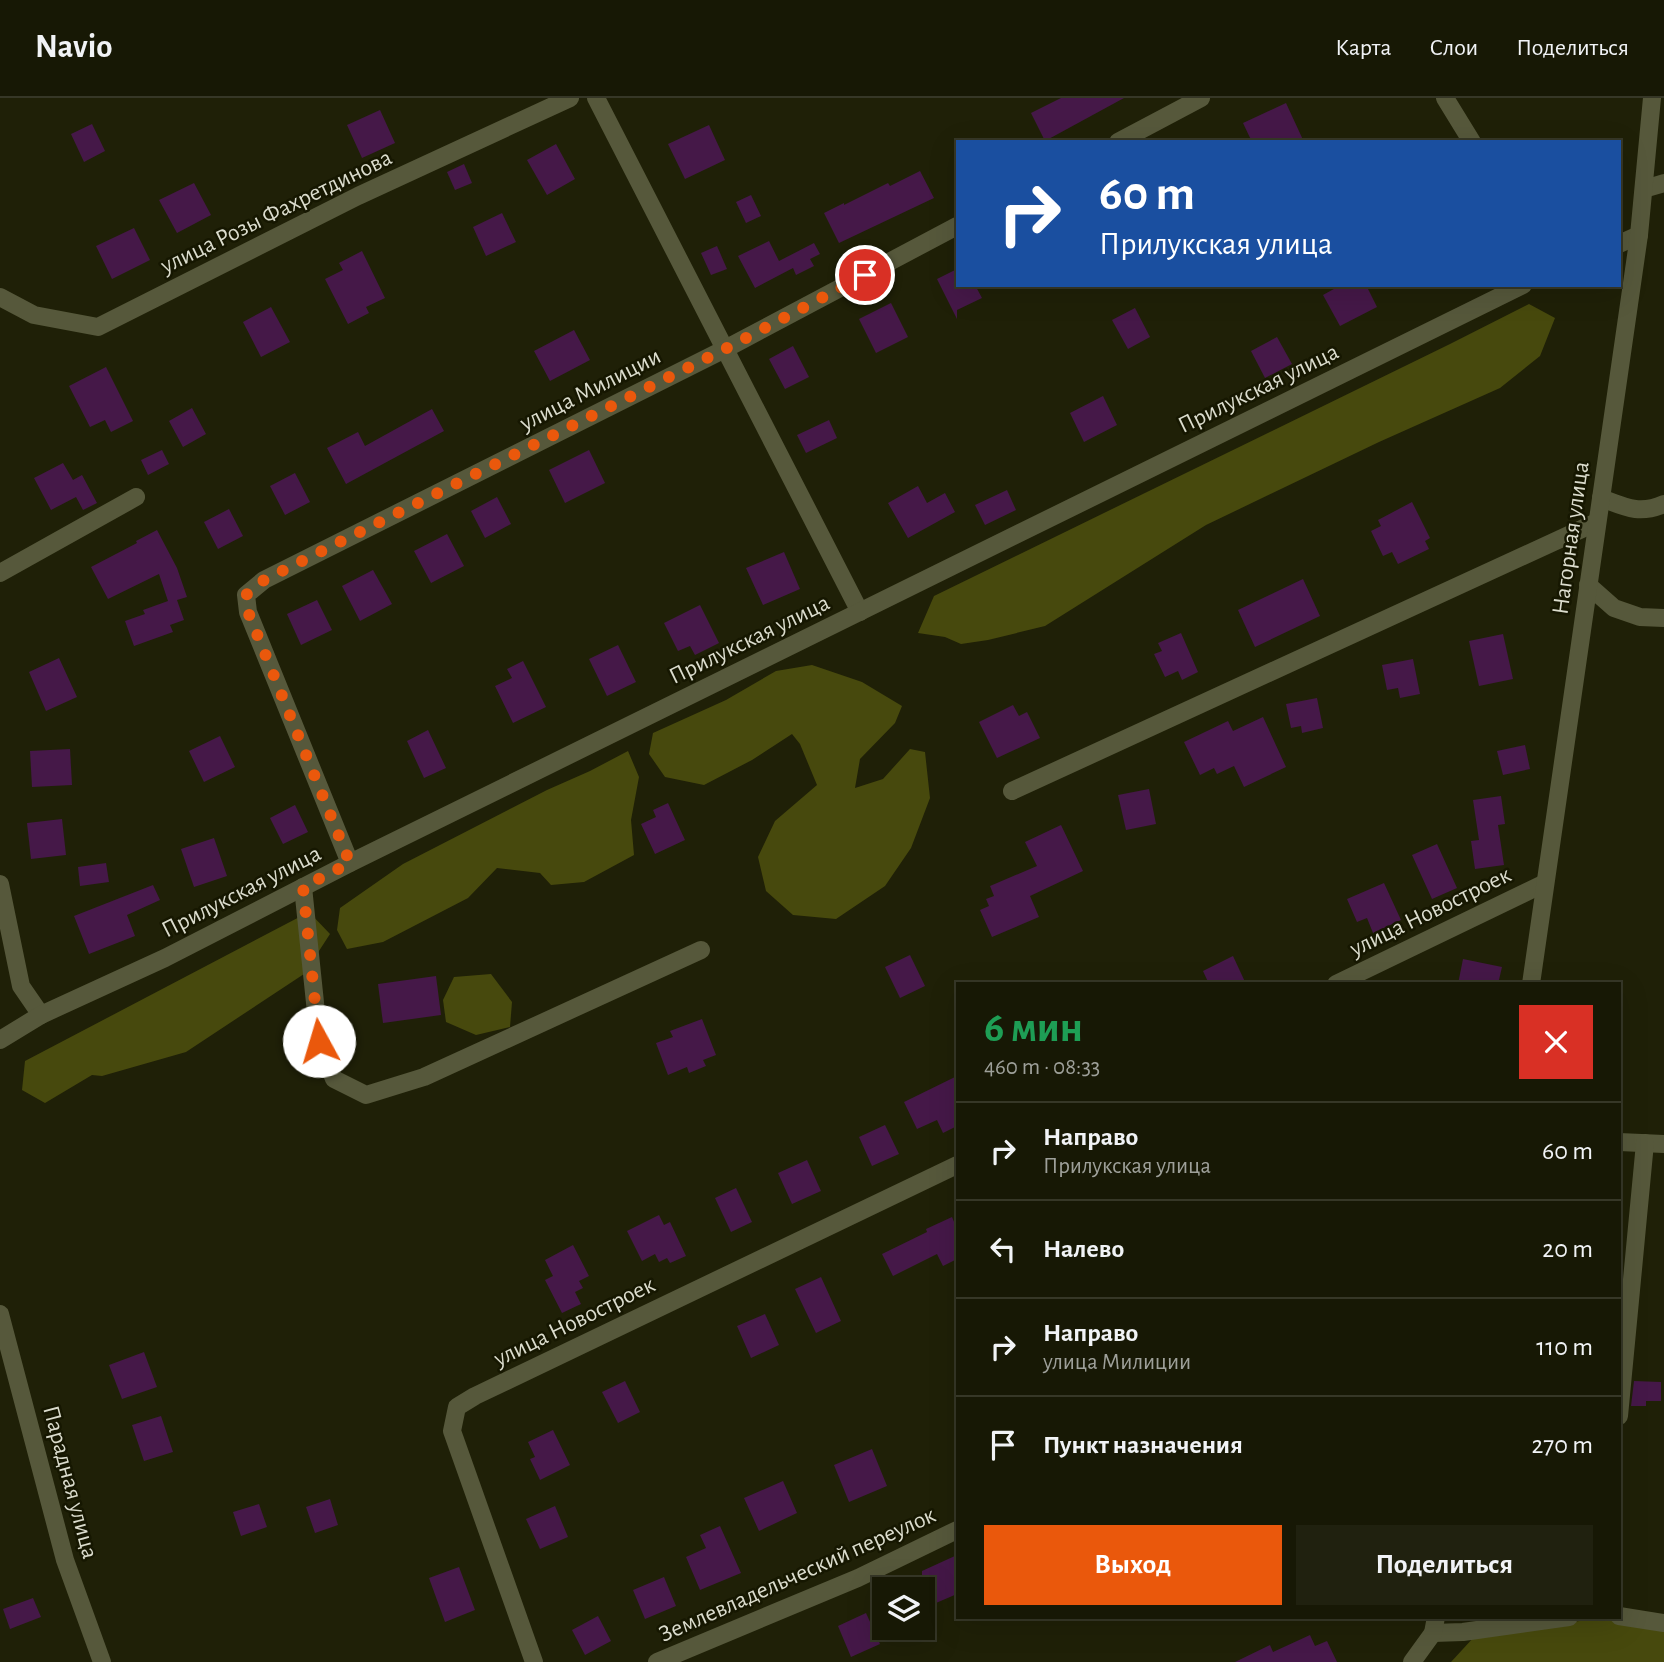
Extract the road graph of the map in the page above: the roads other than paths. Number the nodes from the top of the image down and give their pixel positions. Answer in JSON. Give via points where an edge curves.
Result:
{"nodes":[{"id":1,"x":570,"y":98,"type":"edge"},
{"id":2,"x":596,"y":98,"type":"edge"},
{"id":3,"x":1201,"y":98,"type":"edge"},
{"id":4,"x":1445,"y":98,"type":"edge"},
{"id":5,"x":1652,"y":98,"type":"edge"},
{"id":6,"x":1122,"y":140,"type":"edge"},
{"id":7,"x":1471,"y":140,"type":"edge"},
{"id":8,"x":1664,"y":183,"type":"edge"},
{"id":9,"x":1644,"y":189,"type":"junction"},
{"id":10,"x":956,"y":227,"type":"edge"},
{"id":11,"x":1639,"y":235,"type":"junction"},
{"id":12,"x":1621,"y":243,"type":"edge"},
{"id":13,"x":1519,"y":287,"type":"edge"},
{"id":14,"x":0,"y":297,"type":"edge"},
{"id":15,"x":724,"y":349,"type":"junction"},
{"id":16,"x":136,"y":497,"type":"dead end"},
{"id":17,"x":1601,"y":498,"type":"junction"},
{"id":18,"x":1664,"y":504,"type":"edge"},
{"id":19,"x":1597,"y":523,"type":"junction"},
{"id":20,"x":0,"y":573,"type":"edge"},
{"id":21,"x":1588,"y":585,"type":"junction"},
{"id":22,"x":860,"y":611,"type":"junction"},
{"id":23,"x":1664,"y":618,"type":"edge"},
{"id":24,"x":1012,"y":791,"type":"dead end"},
{"id":25,"x":350,"y":863,"type":"junction"},
{"id":26,"x":1545,"y":883,"type":"junction"},
{"id":27,"x":0,"y":884,"type":"edge"},
{"id":28,"x":303,"y":887,"type":"junction"},
{"id":29,"x":701,"y":950,"type":"dead end"},
{"id":30,"x":1340,"y":982,"type":"edge"},
{"id":31,"x":1531,"y":982,"type":"edge"},
{"id":32,"x":41,"y":1015,"type":"junction"},
{"id":33,"x":0,"y":1040,"type":"edge"},
{"id":34,"x":1621,"y":1142,"type":"edge"},
{"id":35,"x":1645,"y":1143,"type":"junction"},
{"id":36,"x":1664,"y":1144,"type":"edge"},
{"id":37,"x":956,"y":1165,"type":"edge"},
{"id":38,"x":0,"y":1314,"type":"edge"},
{"id":39,"x":1621,"y":1395,"type":"edge"},
{"id":40,"x":956,"y":1530,"type":"edge"},
{"id":41,"x":1621,"y":1616,"type":"edge"},
{"id":42,"x":1555,"y":1619,"type":"edge"},
{"id":43,"x":1664,"y":1623,"type":"edge"},
{"id":44,"x":1435,"y":1625,"type":"edge"},
{"id":45,"x":102,"y":1662,"type":"edge"},
{"id":46,"x":534,"y":1662,"type":"edge"},
{"id":47,"x":657,"y":1662,"type":"edge"},
{"id":48,"x":1412,"y":1662,"type":"edge"}],
"edges":[{"from":1,"to":14,"type":"street","name":"улица Розы Фахретдинова","via":[[358,196],[98,327],[34,315]]},
{"from":2,"to":15,"type":"street"},
{"from":3,"to":6,"type":"street"},
{"from":4,"to":7,"type":"street"},
{"from":5,"to":9,"type":"street","name":"Нагорная улица"},
{"from":8,"to":9,"type":"street"},
{"from":9,"to":11,"type":"street","name":"Нагорная улица"},
{"from":10,"to":15,"type":"street","name":"улица Милиции"},
{"from":11,"to":12,"type":"street"},
{"from":11,"to":17,"type":"street","name":"Нагорная улица"},
{"from":13,"to":22,"type":"street","name":"Прилукская улица"},
{"from":15,"to":22,"type":"street"},
{"from":15,"to":25,"type":"street","name":"улица Милиции","via":[[264,580],[246,595],[248,612]]},
{"from":16,"to":20,"type":"street"},
{"from":17,"to":18,"type":"street","via":[[1637,511]]},
{"from":17,"to":19,"type":"street","name":"Нагорная улица"},
{"from":19,"to":21,"type":"street","name":"Нагорная улица"},
{"from":19,"to":24,"type":"street"},
{"from":21,"to":23,"type":"street","via":[[1614,608],[1640,617]]},
{"from":21,"to":26,"type":"street","name":"Нагорная улица"},
{"from":22,"to":25,"type":"street","name":"Прилукская улица"},
{"from":25,"to":28,"type":"street","name":"Прилукская улица"},
{"from":26,"to":30,"type":"street","name":"улица Новостроек"},
{"from":26,"to":31,"type":"street","name":"Нагорная улица"},
{"from":27,"to":32,"type":"street","via":[[21,986]]},
{"from":28,"to":29,"type":"street","via":[[319,1041],[334,1079],[366,1094],[424,1077]]},
{"from":28,"to":32,"type":"street","name":"Прилукская улица"},
{"from":32,"to":33,"type":"street","name":"Прилукская улица"},
{"from":34,"to":35,"type":"street"},
{"from":35,"to":36,"type":"street"},
{"from":35,"to":39,"type":"street"},
{"from":37,"to":46,"type":"street","name":"улица Новостроек","via":[[457,1407],[452,1431]]},
{"from":38,"to":45,"type":"street","name":"Парадная улица","via":[[65,1560]]},
{"from":40,"to":47,"type":"street","name":"Землевладельческий переулок","via":[[858,1578]]},
{"from":41,"to":43,"type":"street"},
{"from":42,"to":44,"type":"street","via":[[1463,1632]]},
{"from":44,"to":48,"type":"street"}]}
